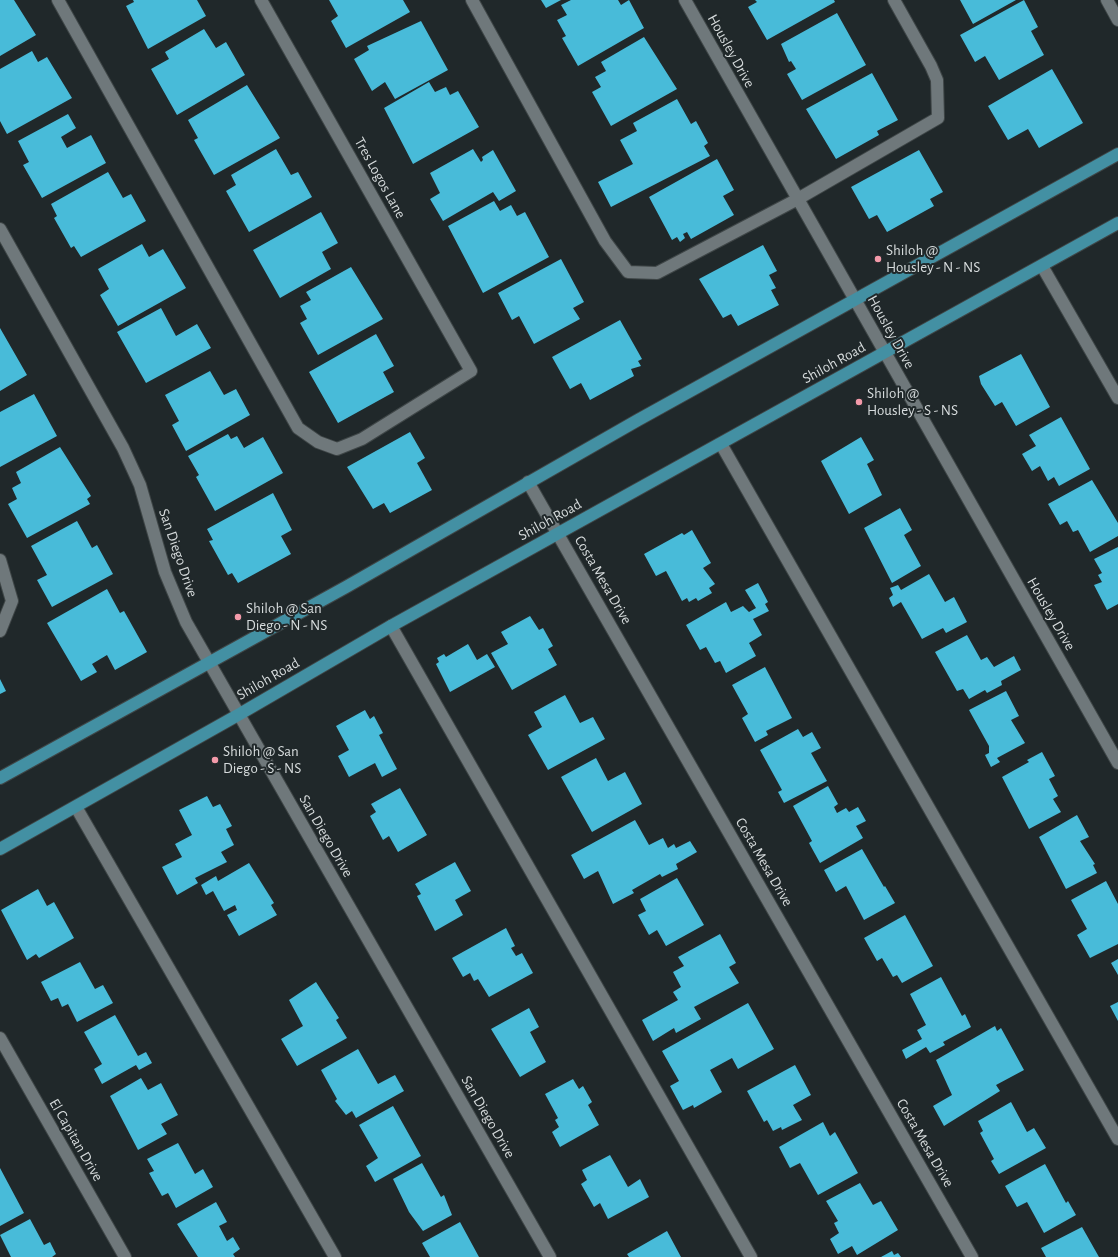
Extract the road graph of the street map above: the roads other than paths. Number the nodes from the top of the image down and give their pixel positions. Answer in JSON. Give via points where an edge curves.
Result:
{"nodes":[{"id":1,"x":58,"y":0,"type":"edge"},
{"id":2,"x":261,"y":0,"type":"edge"},
{"id":3,"x":472,"y":0,"type":"edge"},
{"id":4,"x":685,"y":0,"type":"edge"},
{"id":5,"x":894,"y":0,"type":"edge"},
{"id":6,"x":1107,"y":0,"type":"edge"},
{"id":7,"x":1118,"y":20,"type":"edge"},
{"id":8,"x":1118,"y":154,"type":"edge"},
{"id":9,"x":796,"y":200,"type":"junction"},
{"id":10,"x":1118,"y":223,"type":"edge"},
{"id":11,"x":0,"y":229,"type":"edge"},
{"id":12,"x":1042,"y":266,"type":"junction"},
{"id":13,"x":854,"y":300,"type":"junction"},
{"id":14,"x":884,"y":354,"type":"junction"},
{"id":15,"x":1118,"y":398,"type":"edge"},
{"id":16,"x":721,"y":444,"type":"junction"},
{"id":17,"x":528,"y":482,"type":"junction"},
{"id":18,"x":558,"y":534,"type":"junction"},
{"id":19,"x":0,"y":560,"type":"edge"},
{"id":20,"x":391,"y":626,"type":"junction"},
{"id":21,"x":0,"y":630,"type":"edge"},
{"id":22,"x":208,"y":663,"type":"junction"},
{"id":23,"x":238,"y":715,"type":"junction"},
{"id":24,"x":1118,"y":763,"type":"edge"},
{"id":25,"x":0,"y":778,"type":"edge"},
{"id":26,"x":76,"y":807,"type":"junction"},
{"id":27,"x":0,"y":849,"type":"edge"},
{"id":28,"x":0,"y":1038,"type":"edge"},
{"id":29,"x":1118,"y":1139,"type":"edge"},
{"id":30,"x":125,"y":1257,"type":"edge"},
{"id":31,"x":335,"y":1257,"type":"edge"},
{"id":32,"x":550,"y":1257,"type":"edge"},
{"id":33,"x":751,"y":1257,"type":"edge"},
{"id":34,"x":972,"y":1257,"type":"edge"}],
"edges":[{"from":1,"to":2,"type":"street","name":"Tres Logos Lane","via":[[298,428],[318,442],[337,449],[362,439],[471,371]]},
{"from":3,"to":9,"type":"street","via":[[605,241],[628,272],[657,273]]},
{"from":4,"to":9,"type":"street","name":"Housley Drive"},
{"from":5,"to":9,"type":"street","via":[[937,80],[938,118]]},
{"from":6,"to":7,"type":"street"},
{"from":8,"to":13,"type":"main road"},
{"from":9,"to":13,"type":"street","name":"Housley Drive"},
{"from":10,"to":12,"type":"main road","name":"Shiloh Road"},
{"from":11,"to":22,"type":"street","name":"San Diego Drive","via":[[123,448],[140,485],[165,572],[186,622]]},
{"from":12,"to":14,"type":"main road","name":"Shiloh Road"},
{"from":12,"to":15,"type":"street"},
{"from":13,"to":14,"type":"street","name":"Housley Drive"},
{"from":13,"to":17,"type":"main road"},
{"from":14,"to":16,"type":"main road","name":"Shiloh Road"},
{"from":14,"to":24,"type":"street","name":"Housley Drive"},
{"from":16,"to":18,"type":"main road","name":"Shiloh Road"},
{"from":16,"to":29,"type":"street"},
{"from":17,"to":18,"type":"street","name":"Costa Mesa Drive"},
{"from":17,"to":22,"type":"main road"},
{"from":18,"to":20,"type":"main road","name":"Shiloh Road"},
{"from":18,"to":34,"type":"street","name":"Costa Mesa Drive"},
{"from":19,"to":21,"type":"street","via":[[12,601]]},
{"from":20,"to":23,"type":"main road","name":"Shiloh Road"},
{"from":20,"to":33,"type":"street"},
{"from":22,"to":23,"type":"street","name":"San Diego Drive"},
{"from":22,"to":25,"type":"main road"},
{"from":23,"to":26,"type":"main road","name":"Shiloh Road"},
{"from":23,"to":32,"type":"street","name":"San Diego Drive"},
{"from":26,"to":27,"type":"main road","name":"Shiloh Road"},
{"from":26,"to":31,"type":"street"},
{"from":28,"to":30,"type":"street","name":"El Capitan Drive"}]}
